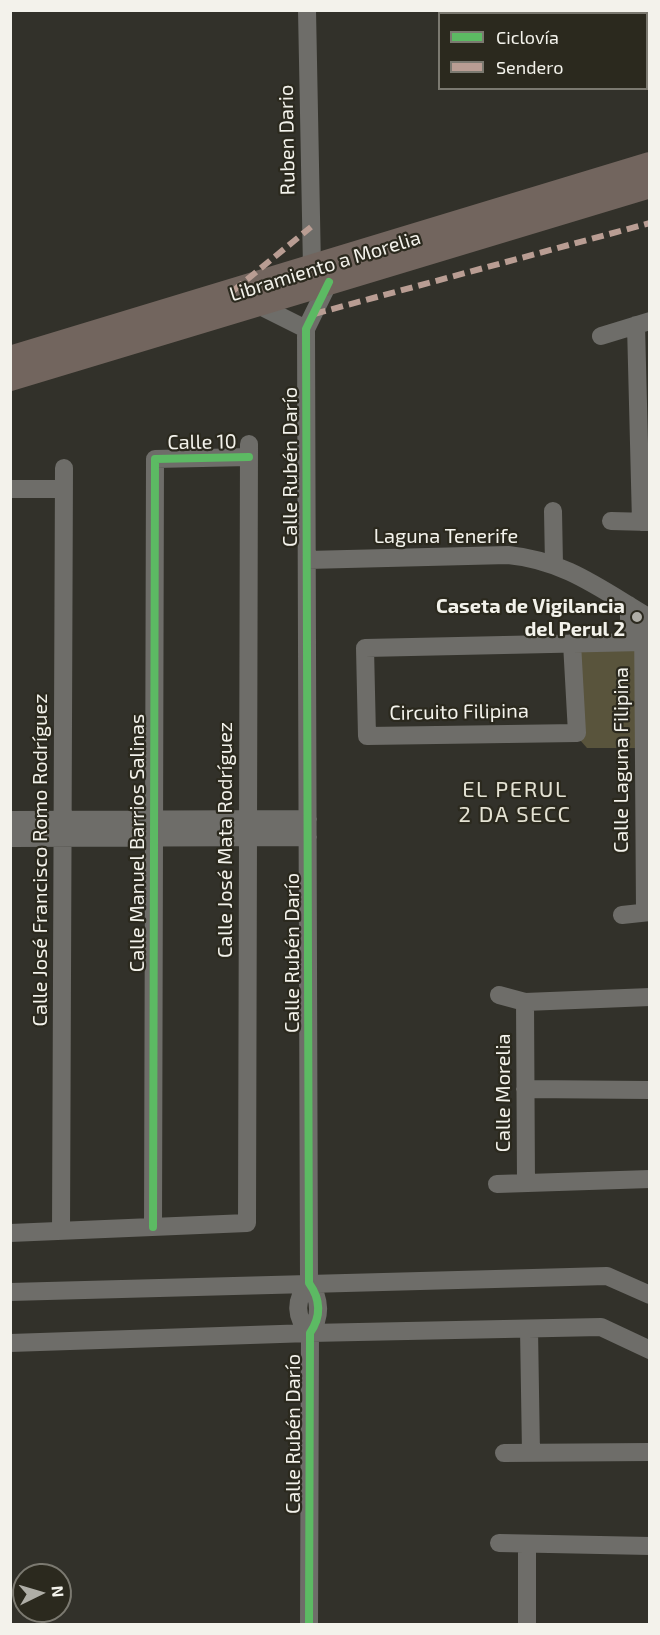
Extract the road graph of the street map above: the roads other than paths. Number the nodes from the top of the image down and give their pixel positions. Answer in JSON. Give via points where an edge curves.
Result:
{"nodes":[{"id":1,"x":307,"y":10,"type":"edge"},
{"id":2,"x":650,"y":165,"type":"edge"},
{"id":3,"x":650,"y":185,"type":"edge"},
{"id":4,"x":320,"y":275,"type":"junction"},
{"id":5,"x":256,"y":304,"type":"junction"},
{"id":6,"x":643,"y":323,"type":"edge"},
{"id":7,"x":306,"y":329,"type":"junction"},
{"id":8,"x":601,"y":336,"type":"dead end"},
{"id":9,"x":10,"y":359,"type":"edge"},
{"id":10,"x":10,"y":378,"type":"edge"},
{"id":11,"x":249,"y":451,"type":"joint"},
{"id":12,"x":155,"y":459,"type":"joint"},
{"id":13,"x":64,"y":468,"type":"dead end"},
{"id":14,"x":10,"y":489,"type":"edge"},
{"id":15,"x":64,"y":489,"type":"junction"},
{"id":16,"x":553,"y":511,"type":"dead end"},
{"id":17,"x":611,"y":521,"type":"dead end"},
{"id":18,"x":645,"y":522,"type":"edge"},
{"id":19,"x":307,"y":560,"type":"junction"},
{"id":20,"x":555,"y":564,"type":"junction"},
{"id":21,"x":640,"y":611,"type":"edge"},
{"id":22,"x":636,"y":642,"type":"junction"},
{"id":23,"x":572,"y":643,"type":"junction"},
{"id":24,"x":10,"y":820,"type":"edge"},
{"id":25,"x":154,"y":828,"type":"junction"},
{"id":26,"x":248,"y":828,"type":"junction"},
{"id":27,"x":308,"y":828,"type":"junction"},
{"id":28,"x":62,"y":829,"type":"junction"},
{"id":29,"x":10,"y":837,"type":"edge"},
{"id":30,"x":647,"y":912,"type":"edge"},
{"id":31,"x":622,"y":915,"type":"dead end"},
{"id":32,"x":499,"y":995,"type":"dead end"},
{"id":33,"x":650,"y":997,"type":"edge"},
{"id":34,"x":525,"y":1002,"type":"junction"},
{"id":35,"x":525,"y":1089,"type":"junction"},
{"id":36,"x":650,"y":1090,"type":"edge"},
{"id":37,"x":650,"y":1179,"type":"edge"},
{"id":38,"x":525,"y":1184,"type":"junction"},
{"id":39,"x":497,"y":1185,"type":"dead end"},
{"id":40,"x":153,"y":1227,"type":"junction"},
{"id":41,"x":61,"y":1231,"type":"junction"},
{"id":42,"x":10,"y":1233,"type":"edge"},
{"id":43,"x":309,"y":1283,"type":"junction"},
{"id":44,"x":10,"y":1292,"type":"edge"},
{"id":45,"x":650,"y":1294,"type":"edge"},
{"id":46,"x":529,"y":1329,"type":"junction"},
{"id":47,"x":310,"y":1333,"type":"junction"},
{"id":48,"x":10,"y":1343,"type":"edge"},
{"id":49,"x":650,"y":1350,"type":"edge"},
{"id":50,"x":650,"y":1452,"type":"edge"},
{"id":51,"x":504,"y":1453,"type":"dead end"},
{"id":52,"x":531,"y":1453,"type":"junction"},
{"id":53,"x":499,"y":1543,"type":"dead end"},
{"id":54,"x":527,"y":1544,"type":"junction"},
{"id":55,"x":650,"y":1546,"type":"edge"},
{"id":56,"x":309,"y":1624,"type":"edge"},
{"id":57,"x":527,"y":1624,"type":"edge"}],
"edges":[{"from":1,"to":4,"type":"street","name":"Ruben Dario"},
{"from":2,"to":4,"type":"highway","name":"Libramiento a Morelia"},
{"from":3,"to":4,"type":"highway","name":"Libramiento a Morelia"},
{"from":4,"to":5,"type":"highway","name":"Libramiento a Morelia"},
{"from":4,"to":7,"type":"street","name":"Calle Rubén Darío"},
{"from":4,"to":9,"type":"highway","name":"Libramiento a Morelia"},
{"from":5,"to":7,"type":"street"},
{"from":5,"to":10,"type":"highway","name":"Libramiento a Morelia"},
{"from":6,"to":8,"type":"street"},
{"from":6,"to":18,"type":"street"},
{"from":7,"to":19,"type":"street","name":"Calle Rubén Darío"},
{"from":11,"to":12,"type":"street","name":"Calle 10"},
{"from":11,"to":26,"type":"street","name":"Calle José Mata Rodríguez"},
{"from":12,"to":25,"type":"street","name":"Calle Manuel Barrios Salinas"},
{"from":13,"to":15,"type":"street","name":"Calle José Francisco Romo Rodríguez"},
{"from":14,"to":15,"type":"street"},
{"from":15,"to":28,"type":"street","name":"Calle José Francisco Romo Rodríguez"},
{"from":16,"to":20,"type":"street"},
{"from":17,"to":18,"type":"street"},
{"from":19,"to":20,"type":"street","name":"Laguna Tenerife","via":[[507,555]]},
{"from":19,"to":27,"type":"street","name":"Calle Rubén Darío"},
{"from":20,"to":21,"type":"street","name":"Laguna Tenerife"},
{"from":21,"to":22,"type":"street","name":"Calle Laguna Filipina"},
{"from":22,"to":23,"type":"street","name":"Circuito Filipina"},
{"from":22,"to":30,"type":"street","name":"Calle Laguna Filipina"},
{"from":23,"to":23,"type":"street","name":"Circuito Filipina","via":[[365,648],[367,736],[577,733]]},
{"from":24,"to":28,"type":"street"},
{"from":25,"to":26,"type":"street"},
{"from":25,"to":28,"type":"street"},
{"from":25,"to":40,"type":"street","name":"Calle Manuel Barrios Salinas"},
{"from":26,"to":27,"type":"street"},
{"from":26,"to":40,"type":"street","name":"Calle José Mata Rodríguez","via":[[247,1223]]},
{"from":27,"to":43,"type":"street","name":"Calle Rubén Darío"},
{"from":28,"to":29,"type":"street"},
{"from":28,"to":41,"type":"street","name":"Calle José Francisco Romo Rodríguez"},
{"from":30,"to":31,"type":"street","name":"Calle Laguna Filipina"},
{"from":32,"to":34,"type":"street"},
{"from":33,"to":34,"type":"street"},
{"from":34,"to":35,"type":"street","name":"Calle Morelia"},
{"from":35,"to":36,"type":"street"},
{"from":35,"to":38,"type":"street","name":"Calle Morelia"},
{"from":37,"to":38,"type":"street"},
{"from":38,"to":39,"type":"street"},
{"from":40,"to":41,"type":"street"},
{"from":41,"to":42,"type":"street"},
{"from":43,"to":44,"type":"street"},
{"from":43,"to":45,"type":"street","via":[[607,1276]]},
{"from":43,"to":47,"type":"street","name":"Calle Rubén Darío","via":[[319,1312]]},
{"from":46,"to":47,"type":"street"},
{"from":46,"to":49,"type":"street","via":[[601,1327]]},
{"from":46,"to":52,"type":"street"},
{"from":47,"to":48,"type":"street"},
{"from":47,"to":56,"type":"street","name":"Calle Rubén Darío"},
{"from":50,"to":52,"type":"street"},
{"from":51,"to":52,"type":"street"},
{"from":53,"to":54,"type":"street"},
{"from":54,"to":55,"type":"street"},
{"from":54,"to":57,"type":"street"}]}
